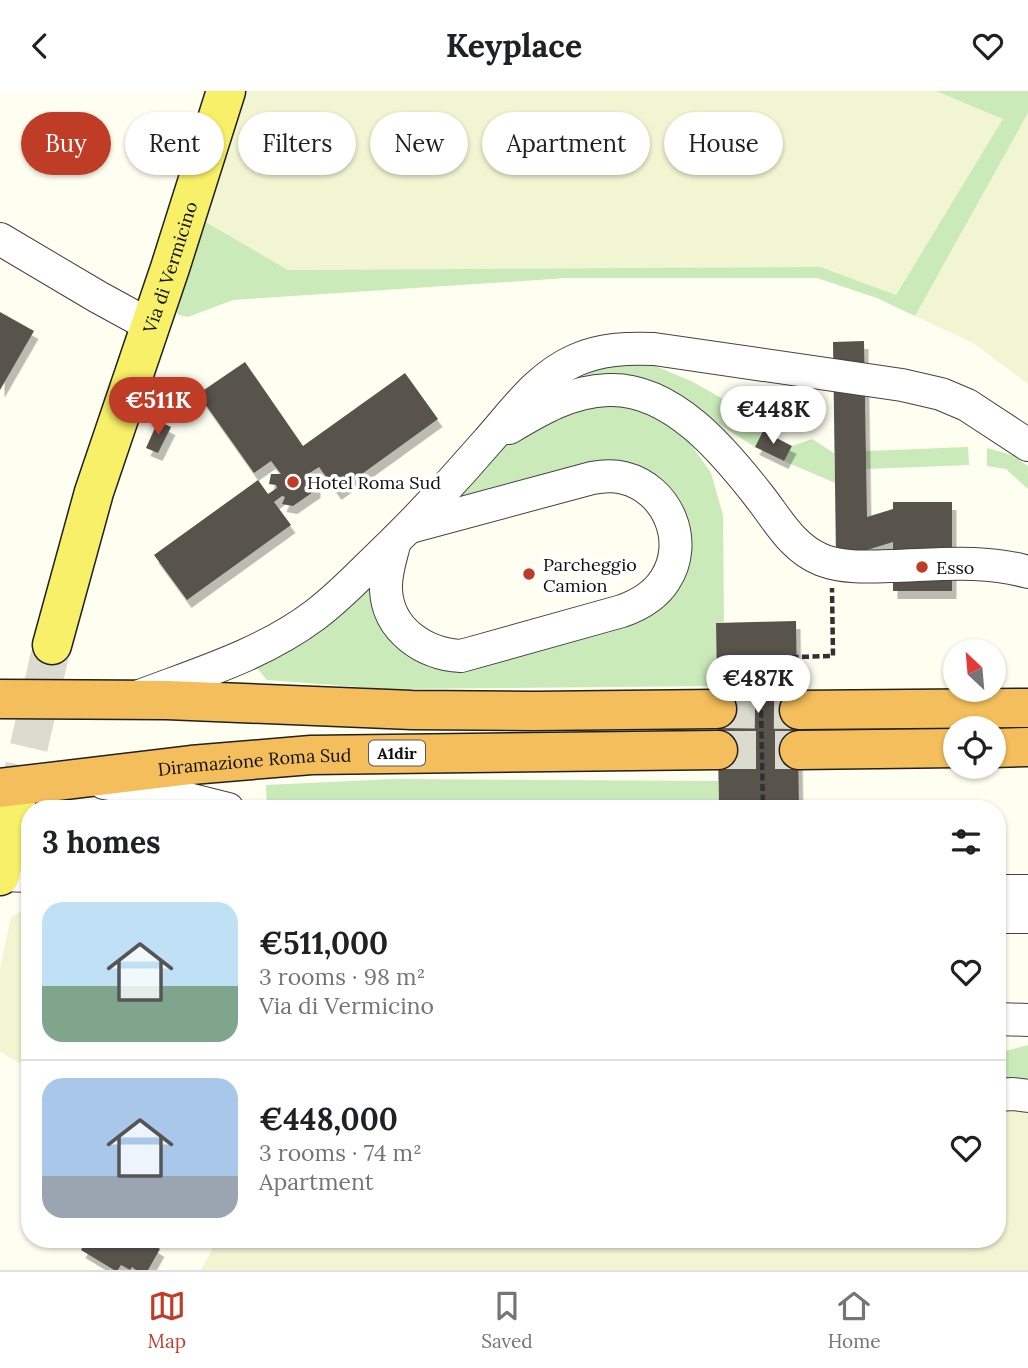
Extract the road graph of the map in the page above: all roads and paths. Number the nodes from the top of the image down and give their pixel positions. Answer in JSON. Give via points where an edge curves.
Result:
{"nodes":[{"id":1,"x":226,"y":91,"type":"edge"},
{"id":2,"x":0,"y":239,"type":"edge"},
{"id":3,"x":151,"y":326,"type":"junction"},
{"id":4,"x":488,"y":441,"type":"junction"},
{"id":5,"x":1028,"y":445,"type":"edge"},
{"id":6,"x":402,"y":535,"type":"junction"},
{"id":7,"x":831,"y":563,"type":"junction"},
{"id":8,"x":1028,"y":572,"type":"edge"},
{"id":9,"x":52,"y":645,"type":"tunnel mouth"},
{"id":10,"x":0,"y":699,"type":"edge"},
{"id":11,"x":130,"y":699,"type":"junction"},
{"id":12,"x":1028,"y":708,"type":"edge"},
{"id":13,"x":717,"y":709,"type":"tunnel mouth"},
{"id":14,"x":799,"y":711,"type":"tunnel mouth"},
{"id":15,"x":1028,"y":747,"type":"edge"},
{"id":16,"x":943,"y":748,"type":"edge"},
{"id":17,"x":1006,"y":748,"type":"edge"},
{"id":18,"x":718,"y":750,"type":"tunnel mouth"},
{"id":19,"x":799,"y":750,"type":"tunnel mouth"},
{"id":20,"x":78,"y":778,"type":"junction"},
{"id":21,"x":8,"y":795,"type":"edge"},
{"id":22,"x":192,"y":800,"type":"edge"},
{"id":23,"x":763,"y":800,"type":"edge"},
{"id":24,"x":0,"y":875,"type":"edge"},
{"id":25,"x":21,"y":876,"type":"edge"},
{"id":26,"x":1006,"y":891,"type":"edge"},
{"id":27,"x":1028,"y":891,"type":"edge"},
{"id":28,"x":1006,"y":917,"type":"edge"},
{"id":29,"x":1028,"y":917,"type":"edge"},
{"id":30,"x":1006,"y":1019,"type":"edge"},
{"id":31,"x":1028,"y":1020,"type":"edge"},
{"id":32,"x":1006,"y":1094,"type":"edge"},
{"id":33,"x":1028,"y":1096,"type":"edge"}],
"edges":[{"from":1,"to":3,"type":"main road","name":"Via di Vermicino"},
{"from":2,"to":3,"type":"street"},
{"from":3,"to":9,"type":"main road","name":"Via di Vermicino","via":[[94,492]]},
{"from":4,"to":5,"type":"street","via":[[528,394],[566,366],[603,352],[640,349],[923,389],[967,405]]},
{"from":4,"to":6,"type":"street"},
{"from":4,"to":7,"type":"street","via":[[571,397],[622,390],[648,397],[701,432],[794,541]]},
{"from":6,"to":6,"type":"street","via":[[386,582],[388,603],[410,638],[428,649],[461,656],[642,603],[666,579],[676,546],[674,524],[655,495],[637,482],[614,476],[592,478]]},
{"from":6,"to":11,"type":"street","via":[[331,602],[283,636]]},
{"from":7,"to":8,"type":"street","via":[[861,567],[985,565]]},
{"from":7,"to":23,"type":"path","bridge":true,"via":[[833,656],[760,658]]},
{"from":10,"to":11,"type":"highway"},
{"from":11,"to":13,"type":"highway","via":[[412,710]]},
{"from":12,"to":14,"type":"highway"},
{"from":15,"to":17,"type":"highway"},
{"from":16,"to":19,"type":"highway"},
{"from":18,"to":20,"type":"highway","name":"Diramazione Roma Sud","number":"A1dir","via":[[311,755]]},
{"from":20,"to":21,"type":"highway","name":"Diramazione Roma Sud","number":"A1dir"},
{"from":20,"to":22,"type":"street"},
{"from":21,"to":24,"type":"main road"},
{"from":24,"to":25,"type":"street"},
{"from":26,"to":27,"type":"street"},
{"from":28,"to":29,"type":"street"},
{"from":30,"to":31,"type":"street"},
{"from":32,"to":33,"type":"street"}]}
